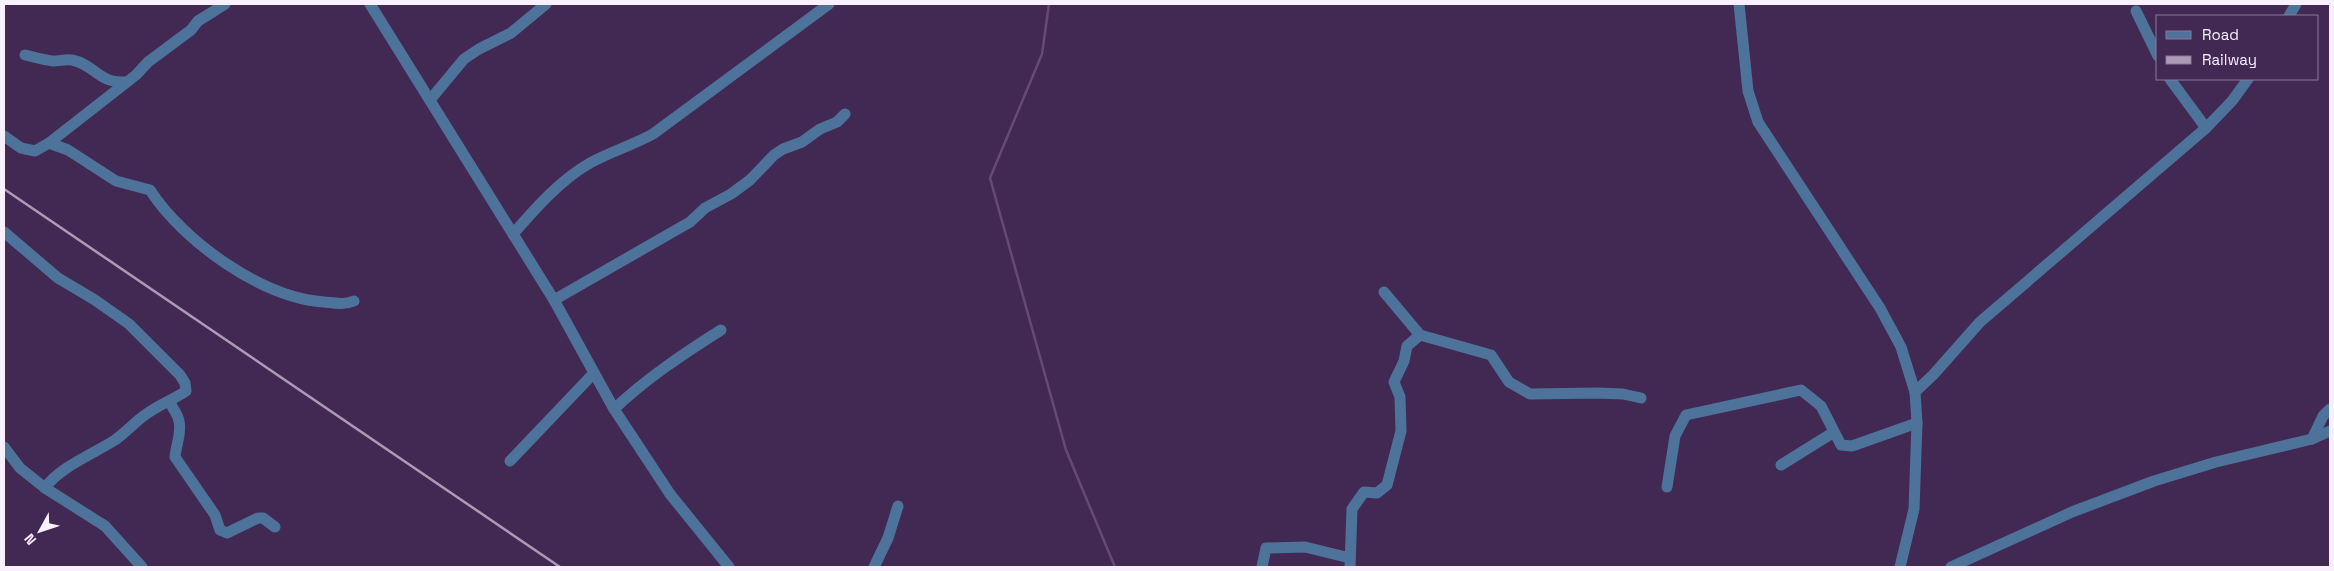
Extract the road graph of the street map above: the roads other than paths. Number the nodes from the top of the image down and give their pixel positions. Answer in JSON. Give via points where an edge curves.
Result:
{"nodes":[{"id":1,"x":225,"y":4,"type":"edge"},
{"id":2,"x":370,"y":4,"type":"edge"},
{"id":3,"x":546,"y":4,"type":"edge"},
{"id":4,"x":829,"y":4,"type":"edge"},
{"id":5,"x":1739,"y":4,"type":"edge"},
{"id":6,"x":2296,"y":4,"type":"edge"},
{"id":7,"x":2136,"y":11,"type":"dead end"},
{"id":8,"x":2290,"y":15,"type":"edge"},
{"id":9,"x":2156,"y":52,"type":"edge"},
{"id":10,"x":26,"y":55,"type":"dead end"},
{"id":11,"x":2171,"y":80,"type":"edge"},
{"id":12,"x":2247,"y":80,"type":"edge"},
{"id":13,"x":126,"y":82,"type":"junction"},
{"id":14,"x":430,"y":100,"type":"junction"},
{"id":15,"x":845,"y":114,"type":"dead end"},
{"id":16,"x":2206,"y":128,"type":"junction"},
{"id":17,"x":4,"y":136,"type":"edge"},
{"id":18,"x":49,"y":143,"type":"junction"},
{"id":19,"x":4,"y":232,"type":"edge"},
{"id":20,"x":513,"y":234,"type":"junction"},
{"id":21,"x":1384,"y":292,"type":"dead end"},
{"id":22,"x":554,"y":300,"type":"junction"},
{"id":23,"x":354,"y":301,"type":"dead end"},
{"id":24,"x":721,"y":330,"type":"dead end"},
{"id":25,"x":1420,"y":334,"type":"junction"},
{"id":26,"x":593,"y":374,"type":"junction"},
{"id":27,"x":1915,"y":392,"type":"junction"},
{"id":28,"x":1642,"y":398,"type":"dead end"},
{"id":29,"x":170,"y":402,"type":"junction"},
{"id":30,"x":614,"y":409,"type":"junction"},
{"id":31,"x":2330,"y":410,"type":"edge"},
{"id":32,"x":1917,"y":423,"type":"junction"},
{"id":33,"x":1834,"y":432,"type":"junction"},
{"id":34,"x":2330,"y":432,"type":"edge"},
{"id":35,"x":2312,"y":439,"type":"junction"},
{"id":36,"x":4,"y":447,"type":"edge"},
{"id":37,"x":510,"y":461,"type":"dead end"},
{"id":38,"x":1781,"y":464,"type":"dead end"},
{"id":39,"x":1667,"y":487,"type":"dead end"},
{"id":40,"x":45,"y":488,"type":"junction"},
{"id":41,"x":898,"y":506,"type":"dead end"},
{"id":42,"x":274,"y":527,"type":"dead end"},
{"id":43,"x":1350,"y":563,"type":"edge"},
{"id":44,"x":142,"y":567,"type":"edge"},
{"id":45,"x":728,"y":567,"type":"edge"},
{"id":46,"x":874,"y":567,"type":"edge"},
{"id":47,"x":1262,"y":567,"type":"edge"},
{"id":48,"x":1900,"y":567,"type":"edge"},
{"id":49,"x":1951,"y":567,"type":"edge"}],
"edges":[{"from":1,"to":13,"type":"street","via":[[198,21]]},
{"from":2,"to":14,"type":"street"},
{"from":3,"to":14,"type":"street","via":[[511,33],[464,59]]},
{"from":4,"to":20,"type":"street","via":[[653,134],[636,144],[614,150],[570,176]]},
{"from":5,"to":27,"type":"street","via":[[1748,91],[1758,122],[1880,308],[1901,347]]},
{"from":6,"to":8,"type":"street"},
{"from":7,"to":9,"type":"street"},
{"from":10,"to":13,"type":"street","via":[[54,61],[70,59],[85,65],[101,78]]},
{"from":11,"to":16,"type":"street"},
{"from":12,"to":16,"type":"street"},
{"from":13,"to":18,"type":"street"},
{"from":14,"to":20,"type":"street"},
{"from":15,"to":22,"type":"street","via":[[837,122],[774,155],[750,180],[705,208],[690,222]]},
{"from":16,"to":27,"type":"street","via":[[1980,322]]},
{"from":17,"to":18,"type":"street","via":[[21,148],[35,151]]},
{"from":18,"to":23,"type":"street","via":[[68,150],[116,181],[150,190],[162,209],[180,226],[247,277],[307,301],[346,304]]},
{"from":19,"to":29,"type":"street","via":[[58,278],[95,300],[142,335],[185,382],[186,391]]},
{"from":20,"to":22,"type":"street"},
{"from":21,"to":25,"type":"street"},
{"from":22,"to":26,"type":"street"},
{"from":24,"to":30,"type":"street","via":[[669,362]]},
{"from":25,"to":28,"type":"street","via":[[1491,354],[1509,382],[1530,394],[1598,393]]},
{"from":25,"to":43,"type":"street","via":[[1407,346],[1394,382],[1400,397],[1401,431],[1387,485],[1377,493],[1364,492],[1352,509]]},
{"from":26,"to":30,"type":"street"},
{"from":26,"to":37,"type":"street"},
{"from":27,"to":32,"type":"street"},
{"from":29,"to":40,"type":"street","via":[[154,409],[115,440],[57,476]]},
{"from":29,"to":42,"type":"street","via":[[179,424],[180,440],[175,457],[215,515],[220,530],[227,533],[258,518]]},
{"from":30,"to":45,"type":"street","via":[[670,494]]},
{"from":31,"to":35,"type":"street","via":[[2323,416]]},
{"from":32,"to":33,"type":"street","via":[[1852,446],[1841,445]]},
{"from":32,"to":48,"type":"street","via":[[1914,509]]},
{"from":33,"to":38,"type":"street"},
{"from":33,"to":39,"type":"street","via":[[1822,406],[1801,390],[1686,415],[1675,436]]},
{"from":34,"to":35,"type":"street"},
{"from":35,"to":49,"type":"street","via":[[2154,481],[2072,512]]},
{"from":36,"to":40,"type":"street","via":[[20,468]]},
{"from":40,"to":44,"type":"street","via":[[104,526]]},
{"from":41,"to":46,"type":"street"},
{"from":43,"to":47,"type":"street","via":[[1305,548],[1266,548]]}]}
